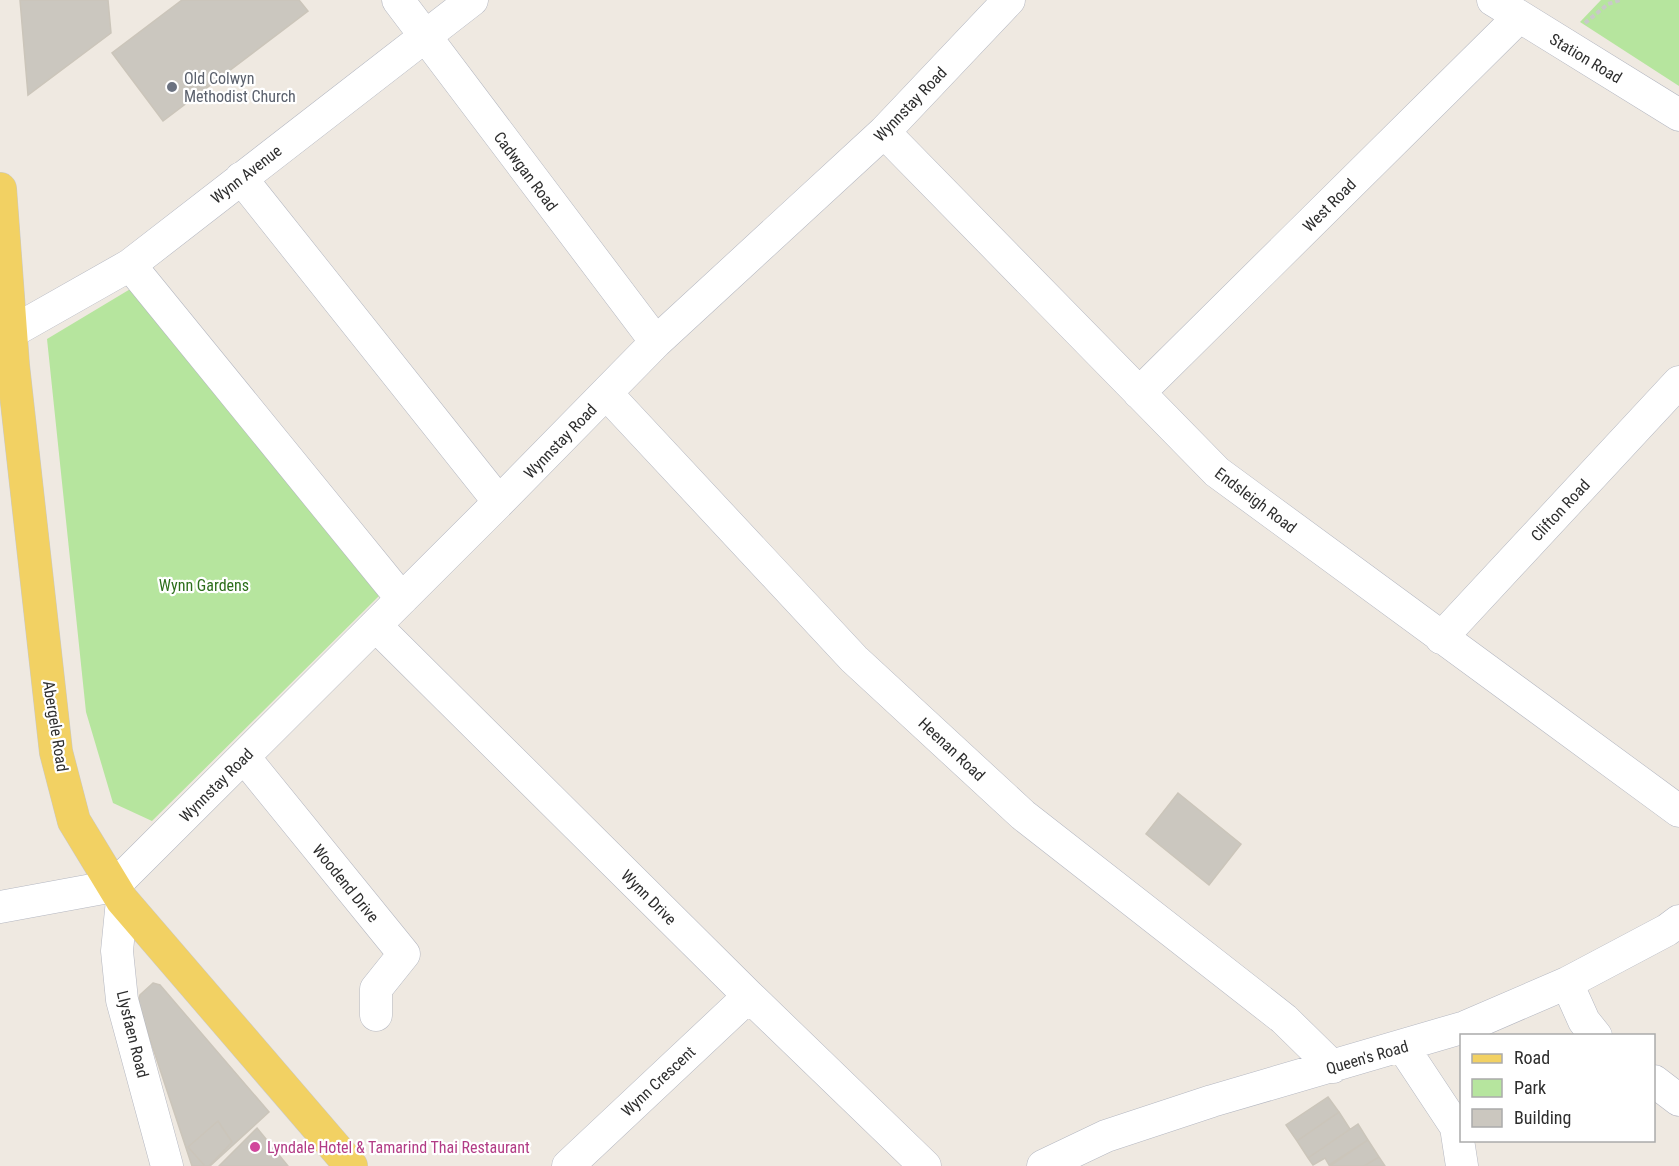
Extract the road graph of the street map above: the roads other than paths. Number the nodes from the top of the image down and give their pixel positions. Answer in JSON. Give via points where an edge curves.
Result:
{"nodes":[{"id":1,"x":398,"y":0,"type":"edge"},
{"id":2,"x":472,"y":0,"type":"edge"},
{"id":3,"x":1009,"y":0,"type":"edge"},
{"id":4,"x":1493,"y":0,"type":"edge"},
{"id":5,"x":1519,"y":17,"type":"junction"},
{"id":6,"x":425,"y":37,"type":"junction"},
{"id":7,"x":1679,"y":115,"type":"edge"},
{"id":8,"x":884,"y":132,"type":"junction"},
{"id":9,"x":241,"y":178,"type":"junction"},
{"id":10,"x":0,"y":189,"type":"edge"},
{"id":11,"x":130,"y":265,"type":"junction"},
{"id":12,"x":10,"y":333,"type":"junction"},
{"id":13,"x":656,"y":342,"type":"junction"},
{"id":14,"x":7,"y":367,"type":"edge"},
{"id":15,"x":1679,"y":382,"type":"edge"},
{"id":16,"x":606,"y":393,"type":"junction"},
{"id":17,"x":1139,"y":393,"type":"junction"},
{"id":18,"x":499,"y":502,"type":"junction"},
{"id":19,"x":402,"y":599,"type":"junction"},
{"id":20,"x":376,"y":626,"type":"junction"},
{"id":21,"x":1441,"y":638,"type":"junction"},
{"id":22,"x":244,"y":757,"type":"junction"},
{"id":23,"x":1679,"y":811,"type":"edge"},
{"id":24,"x":118,"y":893,"type":"junction"},
{"id":25,"x":0,"y":907,"type":"edge"},
{"id":26,"x":1679,"y":921,"type":"edge"},
{"id":27,"x":1567,"y":983,"type":"junction"},
{"id":28,"x":749,"y":996,"type":"junction"},
{"id":29,"x":376,"y":1015,"type":"dead end"},
{"id":30,"x":1595,"y":1034,"type":"edge"},
{"id":31,"x":1403,"y":1047,"type":"junction"},
{"id":32,"x":1333,"y":1067,"type":"junction"},
{"id":33,"x":1655,"y":1082,"type":"edge"},
{"id":34,"x":1679,"y":1100,"type":"edge"},
{"id":35,"x":167,"y":1166,"type":"edge"},
{"id":36,"x":351,"y":1166,"type":"edge"},
{"id":37,"x":568,"y":1166,"type":"edge"},
{"id":38,"x":925,"y":1166,"type":"edge"},
{"id":39,"x":1043,"y":1166,"type":"edge"},
{"id":40,"x":1462,"y":1166,"type":"edge"}],
"edges":[{"from":1,"to":6,"type":"street","name":"Cadwgan Road"},
{"from":2,"to":6,"type":"street","name":"Wynn Avenue"},
{"from":3,"to":8,"type":"street","name":"Wynnstay Road"},
{"from":4,"to":5,"type":"street","name":"Station Road"},
{"from":5,"to":7,"type":"street","name":"Station Road"},
{"from":5,"to":17,"type":"street","name":"West Road"},
{"from":6,"to":9,"type":"street","name":"Wynn Avenue"},
{"from":6,"to":13,"type":"street","name":"Cadwgan Road"},
{"from":8,"to":13,"type":"street","name":"Wynnstay Road"},
{"from":8,"to":17,"type":"street","name":"Endsleigh Road"},
{"from":9,"to":11,"type":"street","name":"Wynn Avenue"},
{"from":9,"to":18,"type":"street"},
{"from":10,"to":12,"type":"main road","name":"Abergele Road"},
{"from":11,"to":12,"type":"street","name":"Wynn Avenue"},
{"from":11,"to":19,"type":"street"},
{"from":12,"to":14,"type":"main road","name":"Abergele Road"},
{"from":13,"to":16,"type":"street","name":"Wynnstay Road"},
{"from":14,"to":24,"type":"main road","name":"Abergele Road","via":[[56,752],[74,821]]},
{"from":15,"to":21,"type":"street","name":"Clifton Road"},
{"from":16,"to":18,"type":"street","name":"Wynnstay Road"},
{"from":16,"to":32,"type":"street","name":"Heenan Road","via":[[871,675],[1023,815],[1284,1019]]},
{"from":17,"to":21,"type":"street","name":"Endsleigh Road","via":[[1217,472]]},
{"from":18,"to":19,"type":"street","name":"Wynnstay Road"},
{"from":19,"to":20,"type":"street","name":"Wynnstay Road"},
{"from":20,"to":22,"type":"street","name":"Wynnstay Road"},
{"from":20,"to":28,"type":"street","name":"Wynn Drive"},
{"from":21,"to":23,"type":"street","name":"Endsleigh Road"},
{"from":22,"to":24,"type":"street","name":"Wynnstay Road"},
{"from":22,"to":29,"type":"street","name":"Woodend Drive","via":[[404,954],[376,988]]},
{"from":24,"to":25,"type":"street"},
{"from":24,"to":35,"type":"street","name":"Llysfaen Road","via":[[117,951],[122,1000]]},
{"from":24,"to":36,"type":"main road","name":"Abergele Road"},
{"from":26,"to":27,"type":"street","name":"Queen's Road"},
{"from":27,"to":30,"type":"street","via":[[1584,1021]]},
{"from":27,"to":31,"type":"street","name":"Queen's Road","via":[[1465,1027]]},
{"from":28,"to":37,"type":"street","name":"Wynn Crescent"},
{"from":28,"to":38,"type":"street","name":"Wynn Drive"},
{"from":31,"to":32,"type":"street","name":"Queen's Road"},
{"from":31,"to":40,"type":"street","via":[[1456,1127]]},
{"from":32,"to":39,"type":"street","name":"Queen's Road","via":[[1106,1136]]},
{"from":33,"to":34,"type":"street"}]}
